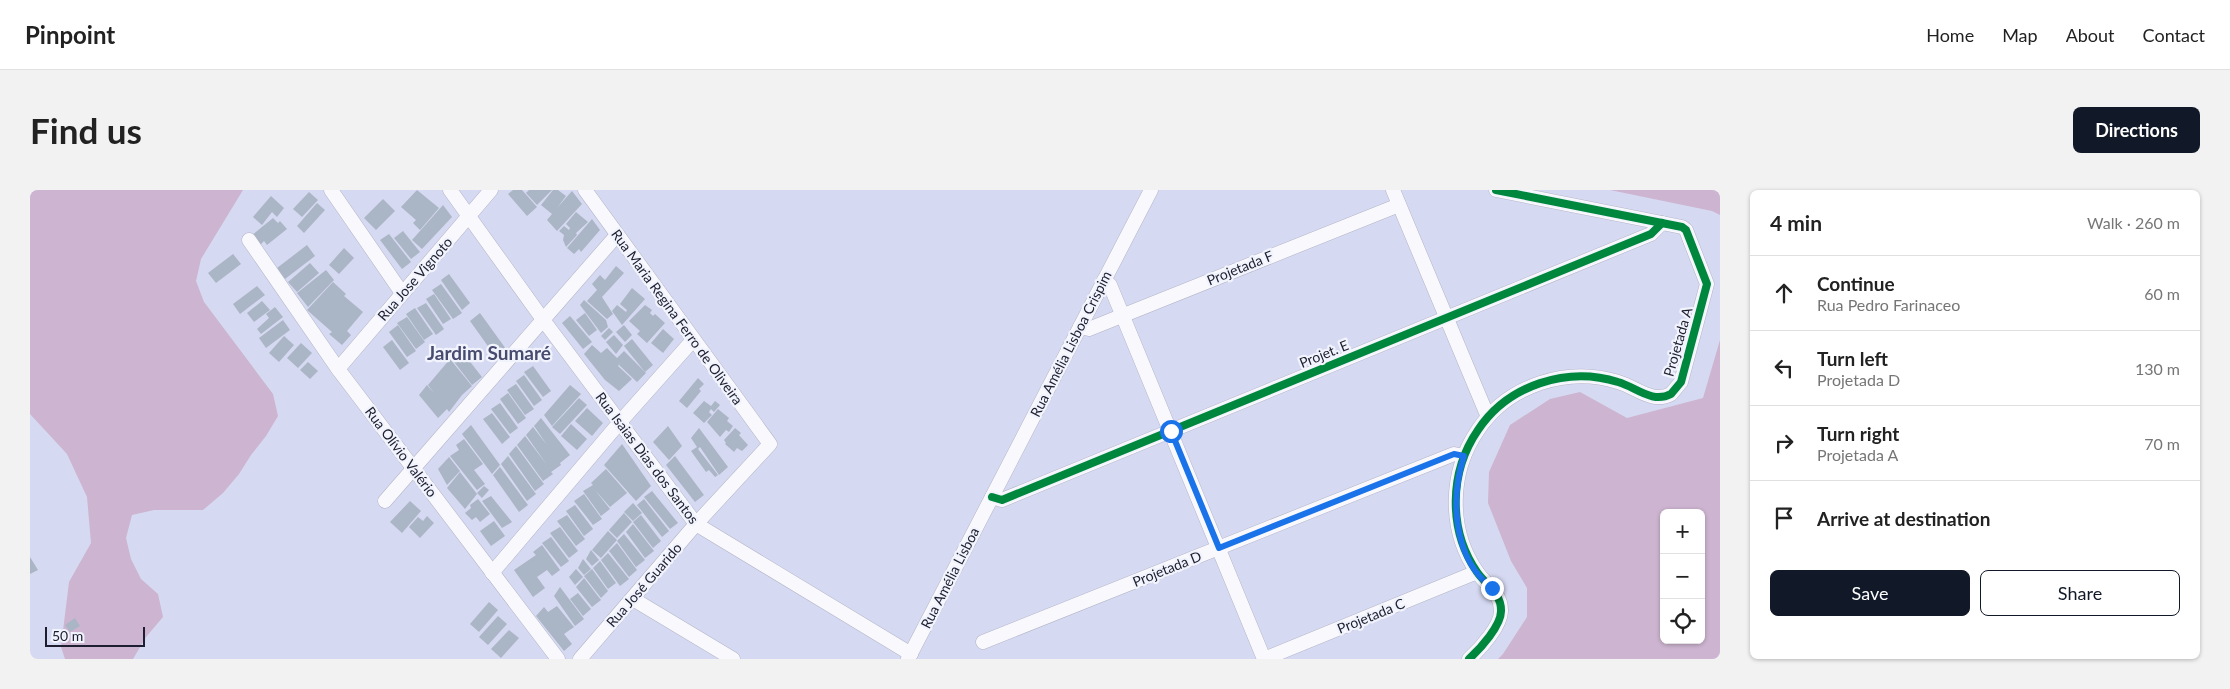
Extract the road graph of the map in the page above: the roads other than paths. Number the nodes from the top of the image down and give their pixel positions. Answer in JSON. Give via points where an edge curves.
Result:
{"nodes":[{"id":1,"x":331,"y":190,"type":"edge"},
{"id":2,"x":450,"y":190,"type":"edge"},
{"id":3,"x":491,"y":190,"type":"edge"},
{"id":4,"x":585,"y":190,"type":"edge"},
{"id":5,"x":1151,"y":190,"type":"edge"},
{"id":6,"x":1393,"y":190,"type":"edge"},
{"id":7,"x":1496,"y":190,"type":"edge"},
{"id":8,"x":1399,"y":205,"type":"junction"},
{"id":9,"x":468,"y":217,"type":"junction"},
{"id":10,"x":1662,"y":223,"type":"junction"},
{"id":11,"x":617,"y":235,"type":"junction"},
{"id":12,"x":249,"y":240,"type":"dead end"},
{"id":13,"x":1104,"y":280,"type":"junction"},
{"id":14,"x":402,"y":293,"type":"junction"},
{"id":15,"x":1123,"y":315,"type":"junction"},
{"id":16,"x":1446,"y":318,"type":"junction"},
{"id":17,"x":544,"y":321,"type":"junction"},
{"id":18,"x":1080,"y":327,"type":"junction"},
{"id":19,"x":693,"y":340,"type":"junction"},
{"id":20,"x":338,"y":369,"type":"junction"},
{"id":21,"x":1488,"y":417,"type":"junction"},
{"id":22,"x":620,"y":422,"type":"junction"},
{"id":23,"x":1171,"y":431,"type":"junction"},
{"id":24,"x":770,"y":444,"type":"joint"},
{"id":25,"x":1464,"y":456,"type":"junction"},
{"id":26,"x":414,"y":468,"type":"junction"},
{"id":27,"x":992,"y":497,"type":"junction"},
{"id":28,"x":385,"y":501,"type":"dead end"},
{"id":29,"x":696,"y":524,"type":"junction"},
{"id":30,"x":1219,"y":548,"type":"junction"},
{"id":31,"x":1477,"y":572,"type":"junction"},
{"id":32,"x":492,"y":573,"type":"junction"},
{"id":33,"x":633,"y":599,"type":"junction"},
{"id":34,"x":983,"y":642,"type":"dead end"},
{"id":35,"x":909,"y":657,"type":"edge"},
{"id":36,"x":558,"y":659,"type":"edge"},
{"id":37,"x":580,"y":659,"type":"edge"},
{"id":38,"x":733,"y":659,"type":"edge"},
{"id":39,"x":1264,"y":659,"type":"edge"},
{"id":40,"x":1469,"y":659,"type":"edge"}],
"edges":[{"from":1,"to":14,"type":"street"},
{"from":2,"to":9,"type":"street","name":"Rua Isaias Dias dos Santos"},
{"from":3,"to":9,"type":"street","name":"Rua Jose Vignoto"},
{"from":4,"to":11,"type":"street","name":"Rua Maria Regina Ferro de Oliveira"},
{"from":5,"to":13,"type":"street","name":"Rua Amélia Lisboa Crispim"},
{"from":6,"to":8,"type":"street"},
{"from":7,"to":10,"type":"street","name":"Projetada A"},
{"from":8,"to":15,"type":"street","name":"Projetada F"},
{"from":8,"to":16,"type":"street"},
{"from":9,"to":14,"type":"street","name":"Rua Jose Vignoto"},
{"from":9,"to":17,"type":"street","name":"Rua Isaias Dias dos Santos"},
{"from":10,"to":16,"type":"street","name":"Projet. E","via":[[1651,234]]},
{"from":10,"to":21,"type":"street","name":"Projetada A","via":[[1686,230],[1707,284],[1681,382],[1675,391],[1666,397],[1654,398],[1620,382],[1573,376],[1526,388]]},
{"from":11,"to":17,"type":"street"},
{"from":11,"to":19,"type":"street","name":"Rua Maria Regina Ferro de Oliveira"},
{"from":12,"to":20,"type":"street","name":"Rua Olívio Valério"},
{"from":13,"to":15,"type":"street","via":[[1110,285]]},
{"from":13,"to":18,"type":"street","name":"Rua Amélia Lisboa Crispim"},
{"from":14,"to":20,"type":"street","name":"Rua Jose Vignoto"},
{"from":15,"to":18,"type":"street","name":"Projetada F","via":[[1089,329]]},
{"from":15,"to":23,"type":"street"},
{"from":16,"to":21,"type":"street"},
{"from":16,"to":23,"type":"street","name":"Projet. E"},
{"from":17,"to":22,"type":"street","name":"Rua Isaias Dias dos Santos"},
{"from":17,"to":26,"type":"street"},
{"from":18,"to":27,"type":"street","name":"Rua Amélia Lisboa Crispim"},
{"from":19,"to":22,"type":"street"},
{"from":19,"to":24,"type":"street","name":"Rua Maria Regina Ferro de Oliveira"},
{"from":20,"to":26,"type":"street","name":"Rua Olívio Valério"},
{"from":21,"to":25,"type":"street","name":"Projetada A"},
{"from":22,"to":29,"type":"street","name":"Rua Isaias Dias dos Santos"},
{"from":22,"to":32,"type":"street"},
{"from":23,"to":27,"type":"street","name":"Projet. E","via":[[1002,500]]},
{"from":23,"to":30,"type":"street"},
{"from":24,"to":29,"type":"street","name":"Rua José Guarido"},
{"from":25,"to":30,"type":"street","name":"Projetada D","via":[[1454,454]]},
{"from":25,"to":31,"type":"street","name":"Projetada A","via":[[1456,485],[1456,516],[1463,545]]},
{"from":26,"to":28,"type":"street"},
{"from":26,"to":32,"type":"street","name":"Rua Olívio Valério"},
{"from":27,"to":35,"type":"street","name":"Rua Amélia Lisboa"},
{"from":29,"to":33,"type":"street","name":"Rua José Guarido"},
{"from":29,"to":35,"type":"street","name":"Rua Isaias Dias dos Santos"},
{"from":30,"to":34,"type":"street","name":"Projetada D"},
{"from":30,"to":39,"type":"street"},
{"from":31,"to":39,"type":"street","name":"Projetada C"},
{"from":31,"to":40,"type":"street","name":"Projetada A","via":[[1499,599],[1501,617],[1482,647]]},
{"from":32,"to":36,"type":"street","name":"Rua Olívio Valério"},
{"from":33,"to":37,"type":"street","name":"Rua José Guarido"},
{"from":33,"to":38,"type":"street"}]}
